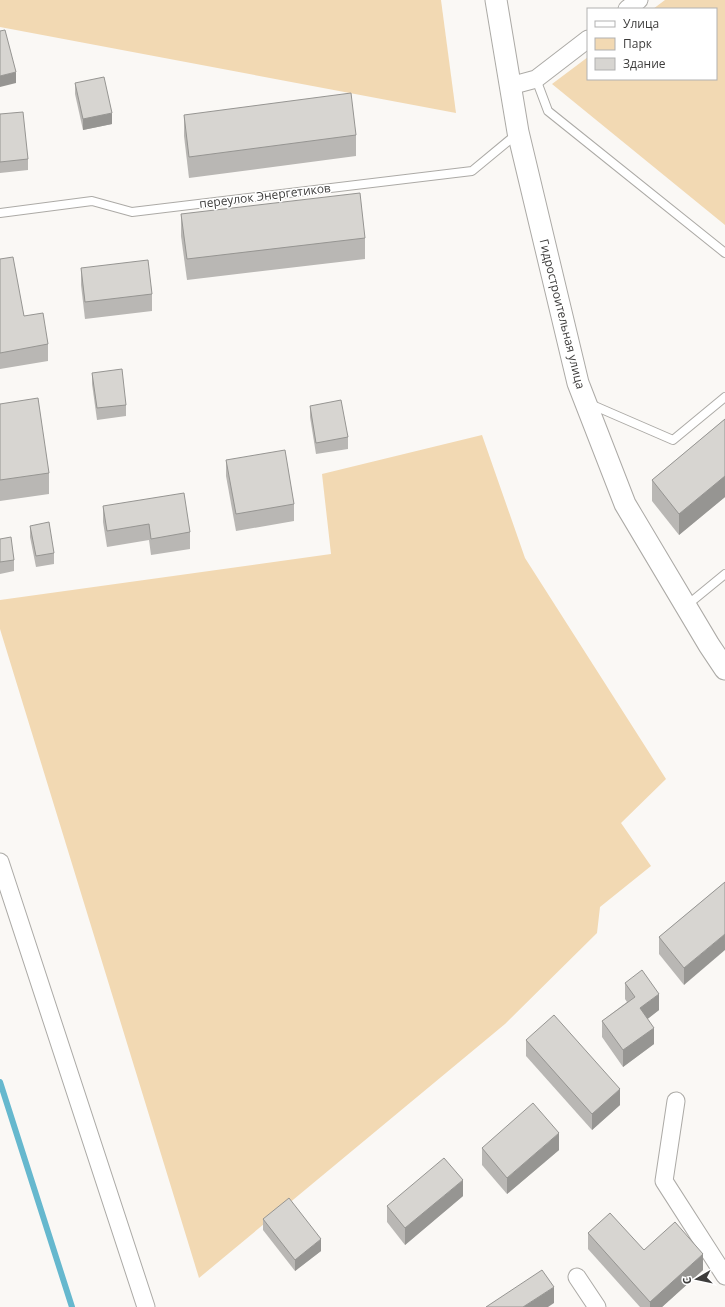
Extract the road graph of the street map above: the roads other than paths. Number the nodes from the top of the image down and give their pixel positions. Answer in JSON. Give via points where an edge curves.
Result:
{"nodes":[{"id":1,"x":496,"y":0,"type":"edge"},
{"id":2,"x":639,"y":0,"type":"edge"},
{"id":3,"x":628,"y":8,"type":"edge"},
{"id":4,"x":587,"y":40,"type":"edge"},
{"id":5,"x":536,"y":79,"type":"junction"},
{"id":6,"x":510,"y":86,"type":"junction"},
{"id":7,"x":518,"y":132,"type":"junction"},
{"id":8,"x":0,"y":213,"type":"edge"},
{"id":9,"x":725,"y":253,"type":"edge"},
{"id":10,"x":725,"y":397,"type":"edge"},
{"id":11,"x":585,"y":402,"type":"junction"},
{"id":12,"x":725,"y":574,"type":"edge"},
{"id":13,"x":686,"y":607,"type":"junction"},
{"id":14,"x":725,"y":669,"type":"edge"},
{"id":15,"x":0,"y":862,"type":"edge"},
{"id":16,"x":676,"y":1101,"type":"dead end"},
{"id":17,"x":725,"y":1276,"type":"edge"},
{"id":18,"x":577,"y":1277,"type":"dead end"},
{"id":19,"x":146,"y":1307,"type":"edge"},
{"id":20,"x":597,"y":1307,"type":"edge"}],
"edges":[{"from":1,"to":6,"type":"street","name":"Гидростроительная улица"},
{"from":2,"to":3,"type":"street"},
{"from":4,"to":5,"type":"street"},
{"from":5,"to":6,"type":"street"},
{"from":5,"to":9,"type":"lane","via":[[548,111]]},
{"from":6,"to":7,"type":"street","name":"Гидростроительная улица"},
{"from":7,"to":8,"type":"lane","name":"переулок Энергетиков","via":[[472,172],[132,212],[92,201]]},
{"from":7,"to":11,"type":"street","name":"Гидростроительная улица","via":[[576,375]]},
{"from":10,"to":11,"type":"lane","via":[[673,440]]},
{"from":11,"to":13,"type":"street","name":"Гидростроительная улица","via":[[624,504]]},
{"from":12,"to":13,"type":"lane"},
{"from":13,"to":14,"type":"street","name":"Гидростроительная улица"},
{"from":15,"to":19,"type":"street"},
{"from":16,"to":17,"type":"street","via":[[664,1181]]},
{"from":18,"to":20,"type":"street"}]}
